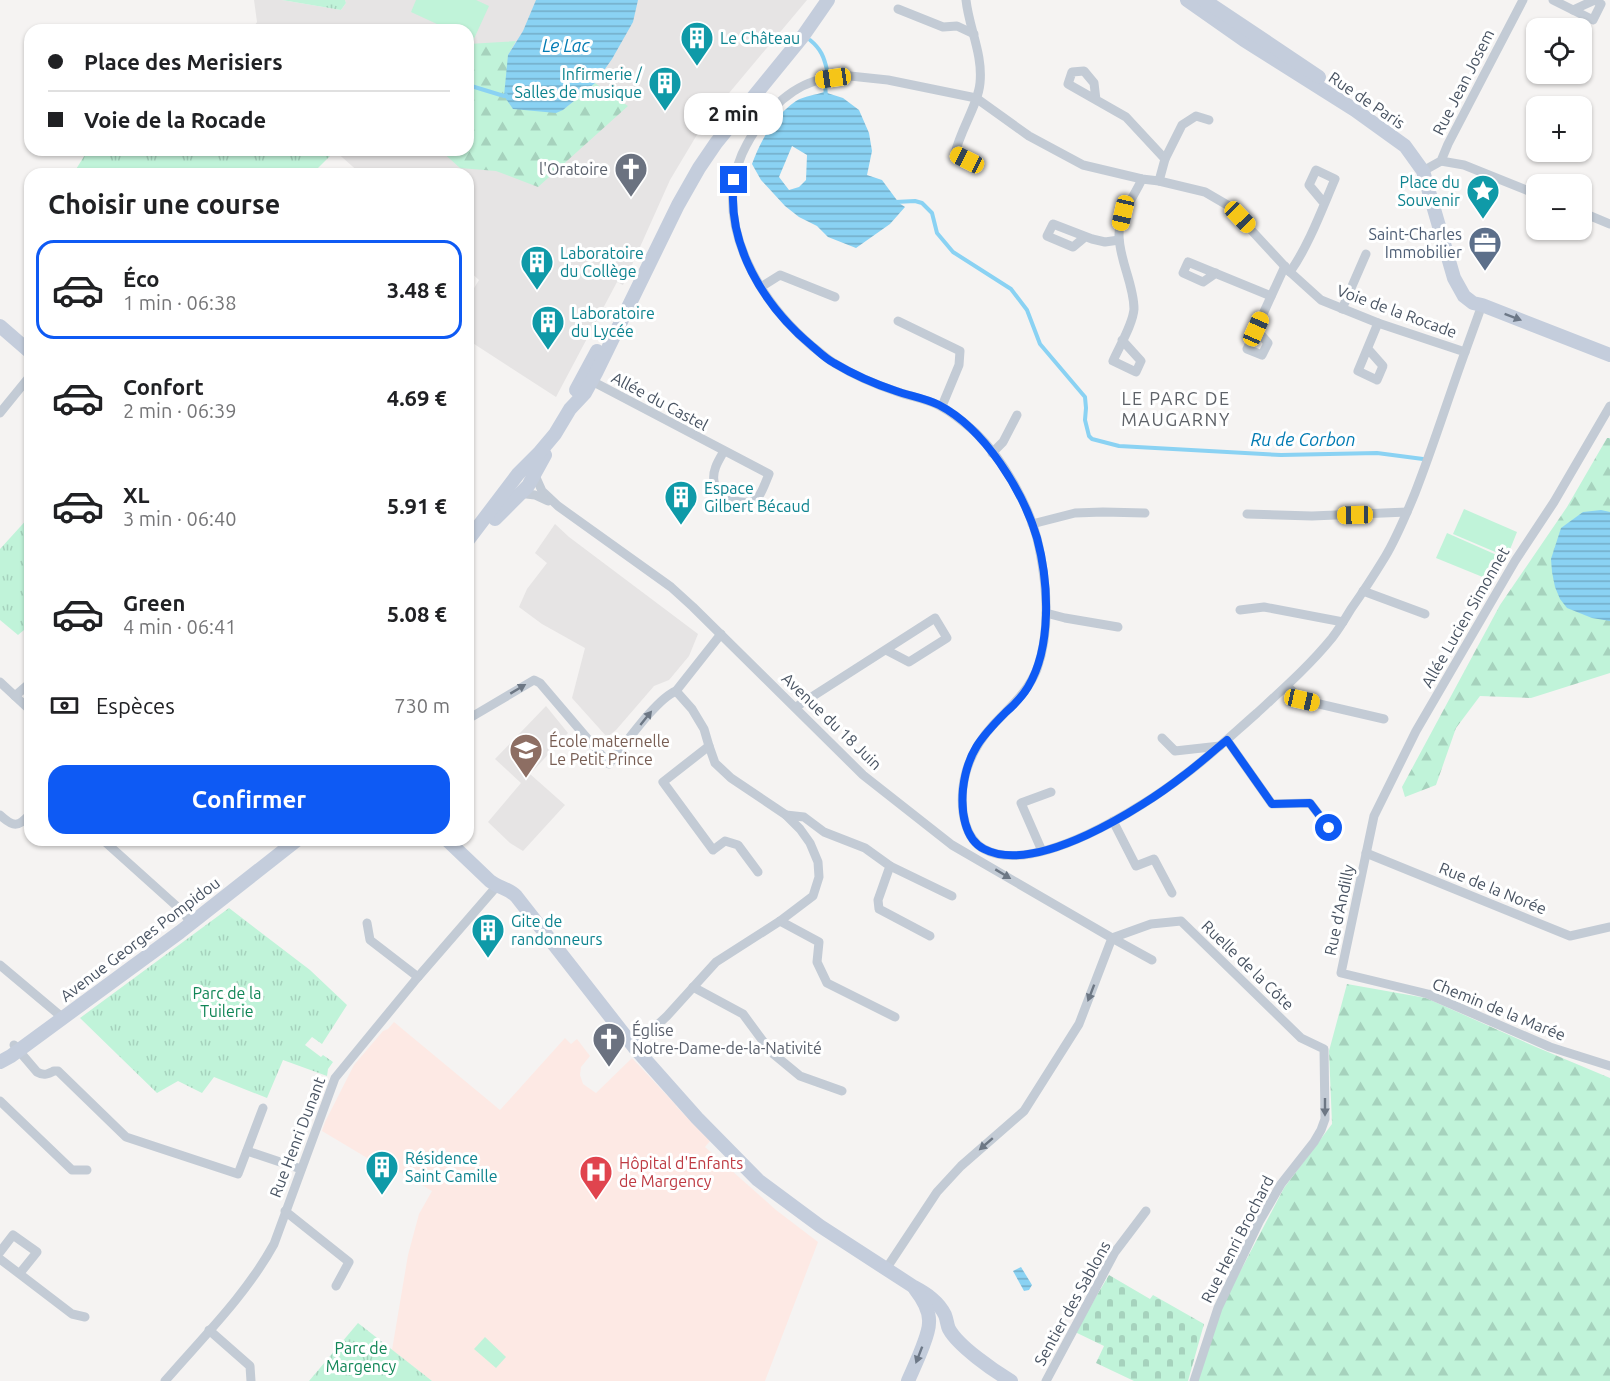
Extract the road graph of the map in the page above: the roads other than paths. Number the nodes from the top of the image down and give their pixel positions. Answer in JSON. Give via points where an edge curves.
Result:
{"nodes":[{"id":1,"x":820,"y":0,"type":"edge"},
{"id":2,"x":828,"y":0,"type":"edge"},
{"id":3,"x":966,"y":0,"type":"edge"},
{"id":4,"x":1187,"y":0,"type":"edge"},
{"id":5,"x":1204,"y":0,"type":"edge"},
{"id":6,"x":1523,"y":0,"type":"edge"},
{"id":7,"x":1553,"y":0,"type":"edge"},
{"id":8,"x":1595,"y":0,"type":"edge"},
{"id":9,"x":898,"y":9,"type":"dead end"},
{"id":10,"x":1573,"y":10,"type":"junction"},
{"id":11,"x":974,"y":34,"type":"junction"},
{"id":12,"x":976,"y":98,"type":"junction"},
{"id":13,"x":1096,"y":100,"type":"dead end"},
{"id":14,"x":1209,"y":120,"type":"dead end"},
{"id":15,"x":1165,"y":159,"type":"junction"},
{"id":16,"x":1441,"y":160,"type":"junction"},
{"id":17,"x":979,"y":166,"type":"dead end"},
{"id":18,"x":1425,"y":169,"type":"junction"},
{"id":19,"x":1142,"y":179,"type":"junction"},
{"id":20,"x":1159,"y":181,"type":"junction"},
{"id":21,"x":1526,"y":190,"type":"edge"},
{"id":22,"x":1324,"y":203,"type":"dead end"},
{"id":23,"x":1592,"y":217,"type":"edge"},
{"id":24,"x":1610,"y":224,"type":"edge"},
{"id":25,"x":1085,"y":237,"type":"dead end"},
{"id":26,"x":1119,"y":240,"type":"junction"},
{"id":27,"x":1366,"y":254,"type":"dead end"},
{"id":28,"x":1287,"y":269,"type":"junction"},
{"id":29,"x":1215,"y":273,"type":"dead end"},
{"id":30,"x":761,"y":287,"type":"junction"},
{"id":31,"x":1271,"y":296,"type":"junction"},
{"id":32,"x":835,"y":297,"type":"dead end"},
{"id":33,"x":1482,"y":305,"type":"junction"},
{"id":34,"x":1342,"y":309,"type":"junction"},
{"id":35,"x":898,"y":321,"type":"dead end"},
{"id":36,"x":1378,"y":323,"type":"junction"},
{"id":37,"x":0,"y":326,"type":"edge"},
{"id":38,"x":1256,"y":329,"type":"dead end"},
{"id":39,"x":1122,"y":340,"type":"dead end"},
{"id":40,"x":24,"y":347,"type":"edge"},
{"id":41,"x":1368,"y":349,"type":"dead end"},
{"id":42,"x":1465,"y":352,"type":"junction"},
{"id":43,"x":1610,"y":355,"type":"edge"},
{"id":44,"x":587,"y":379,"type":"junction"},
{"id":45,"x":24,"y":383,"type":"edge"},
{"id":46,"x":942,"y":406,"type":"junction"},
{"id":47,"x":1610,"y":406,"type":"edge"},
{"id":48,"x":0,"y":413,"type":"edge"},
{"id":49,"x":1017,"y":415,"type":"dead end"},
{"id":50,"x":724,"y":451,"type":"junction"},
{"id":51,"x":992,"y":453,"type":"junction"},
{"id":52,"x":528,"y":472,"type":"junction"},
{"id":53,"x":517,"y":488,"type":"junction"},
{"id":54,"x":558,"y":506,"type":"junction"},
{"id":55,"x":1407,"y":512,"type":"junction"},
{"id":56,"x":1145,"y":513,"type":"dead end"},
{"id":57,"x":1247,"y":514,"type":"dead end"},
{"id":58,"x":1032,"y":524,"type":"junction"},
{"id":59,"x":474,"y":534,"type":"edge"},
{"id":60,"x":474,"y":544,"type":"edge"},
{"id":61,"x":1363,"y":591,"type":"junction"},
{"id":62,"x":1240,"y":610,"type":"dead end"},
{"id":63,"x":1046,"y":613,"type":"junction"},
{"id":64,"x":1425,"y":614,"type":"dead end"},
{"id":65,"x":1343,"y":622,"type":"junction"},
{"id":66,"x":1118,"y":627,"type":"dead end"},
{"id":67,"x":721,"y":634,"type":"junction"},
{"id":68,"x":886,"y":650,"type":"junction"},
{"id":69,"x":0,"y":682,"type":"edge"},
{"id":70,"x":1287,"y":686,"type":"junction"},
{"id":71,"x":24,"y":688,"type":"edge"},
{"id":72,"x":676,"y":691,"type":"junction"},
{"id":73,"x":15,"y":696,"type":"junction"},
{"id":74,"x":24,"y":704,"type":"edge"},
{"id":75,"x":796,"y":707,"type":"junction"},
{"id":76,"x":474,"y":716,"type":"edge"},
{"id":77,"x":1384,"y":719,"type":"dead end"},
{"id":78,"x":1162,"y":738,"type":"dead end"},
{"id":79,"x":1223,"y":743,"type":"junction"},
{"id":80,"x":709,"y":746,"type":"junction"},
{"id":81,"x":1051,"y":792,"type":"dead end"},
{"id":82,"x":0,"y":815,"type":"edge"},
{"id":83,"x":786,"y":815,"type":"junction"},
{"id":84,"x":24,"y":820,"type":"edge"},
{"id":85,"x":1113,"y":821,"type":"junction"},
{"id":86,"x":1329,"y":828,"type":"dead end"},
{"id":87,"x":824,"y":832,"type":"junction"},
{"id":88,"x":810,"y":843,"type":"junction"},
{"id":89,"x":109,"y":846,"type":"edge"},
{"id":90,"x":279,"y":846,"type":"edge"},
{"id":91,"x":289,"y":846,"type":"edge"},
{"id":92,"x":454,"y":846,"type":"edge"},
{"id":93,"x":1042,"y":852,"type":"junction"},
{"id":94,"x":1366,"y":853,"type":"junction"},
{"id":95,"x":890,"y":866,"type":"junction"},
{"id":96,"x":758,"y":872,"type":"dead end"},
{"id":97,"x":497,"y":886,"type":"junction"},
{"id":98,"x":1172,"y":893,"type":"dead end"},
{"id":99,"x":952,"y":896,"type":"dead end"},
{"id":100,"x":189,"y":920,"type":"junction"},
{"id":101,"x":780,"y":921,"type":"junction"},
{"id":102,"x":367,"y":923,"type":"dead end"},
{"id":103,"x":1610,"y":927,"type":"edge"},
{"id":104,"x":930,"y":936,"type":"dead end"},
{"id":105,"x":1112,"y":938,"type":"junction"},
{"id":106,"x":1152,"y":960,"type":"dead end"},
{"id":107,"x":0,"y":965,"type":"edge"},
{"id":108,"x":1341,"y":973,"type":"joint"},
{"id":109,"x":418,"y":977,"type":"junction"},
{"id":110,"x":693,"y":987,"type":"junction"},
{"id":111,"x":60,"y":1016,"type":"junction"},
{"id":112,"x":895,"y":1017,"type":"dead end"},
{"id":113,"x":634,"y":1047,"type":"junction"},
{"id":114,"x":16,"y":1048,"type":"junction"},
{"id":115,"x":1324,"y":1049,"type":"joint"},
{"id":116,"x":0,"y":1060,"type":"edge"},
{"id":117,"x":1610,"y":1066,"type":"edge"},
{"id":118,"x":842,"y":1091,"type":"dead end"},
{"id":119,"x":0,"y":1101,"type":"edge"},
{"id":120,"x":263,"y":1107,"type":"dead end"},
{"id":121,"x":247,"y":1151,"type":"junction"},
{"id":122,"x":301,"y":1169,"type":"junction"},
{"id":123,"x":87,"y":1170,"type":"dead end"},
{"id":124,"x":285,"y":1211,"type":"junction"},
{"id":125,"x":1146,"y":1211,"type":"dead end"},
{"id":126,"x":0,"y":1252,"type":"edge"},
{"id":127,"x":0,"y":1259,"type":"edge"},
{"id":128,"x":886,"y":1269,"type":"junction"},
{"id":129,"x":20,"y":1273,"type":"junction"},
{"id":130,"x":336,"y":1286,"type":"dead end"},
{"id":131,"x":914,"y":1287,"type":"junction"},
{"id":132,"x":85,"y":1317,"type":"dead end"},
{"id":133,"x":929,"y":1324,"type":"junction"},
{"id":134,"x":948,"y":1325,"type":"junction"},
{"id":135,"x":209,"y":1330,"type":"junction"},
{"id":136,"x":165,"y":1381,"type":"edge"},
{"id":137,"x":251,"y":1381,"type":"edge"},
{"id":138,"x":908,"y":1381,"type":"edge"},
{"id":139,"x":1011,"y":1381,"type":"edge"},
{"id":140,"x":1046,"y":1381,"type":"edge"},
{"id":141,"x":1194,"y":1381,"type":"edge"}],
"edges":[{"from":1,"to":44,"type":"main road","via":[[696,156]]},
{"from":2,"to":44,"type":"main road","via":[[716,143],[685,192]]},
{"from":3,"to":11,"type":"street"},
{"from":4,"to":18,"type":"main road","name":"Rue de Paris","via":[[1355,110],[1405,146]]},
{"from":5,"to":18,"type":"main road","name":"Rue de Paris","via":[[1398,129],[1418,149]]},
{"from":6,"to":16,"type":"street","name":"Rue Jean Josem"},
{"from":7,"to":10,"type":"street"},
{"from":8,"to":10,"type":"street"},
{"from":8,"to":10,"type":"street","via":[[1601,4],[1593,21]]},
{"from":9,"to":11,"type":"street","via":[[943,27],[957,26]]},
{"from":11,"to":12,"type":"street","via":[[980,70]]},
{"from":12,"to":17,"type":"street","via":[[955,154]]},
{"from":12,"to":19,"type":"street","name":"Voie de la Rocade","via":[[1029,136],[1083,165]]},
{"from":12,"to":30,"type":"street","name":"Voie de la Rocade","via":[[850,76],[816,80],[794,90],[752,135],[734,180],[735,222],[745,260]]},
{"from":13,"to":15,"type":"street","via":[[1126,117]]},
{"from":14,"to":15,"type":"street","via":[[1196,116],[1182,125]]},
{"from":15,"to":20,"type":"street"},
{"from":16,"to":18,"type":"street","name":"Rue Jean Josem"},
{"from":16,"to":21,"type":"street"},
{"from":18,"to":33,"type":"main road","name":"Rue de Paris","via":[[1454,278],[1464,296]]},
{"from":19,"to":20,"type":"street","name":"Voie de la Rocade"},
{"from":19,"to":26,"type":"street","via":[[1123,213]]},
{"from":20,"to":28,"type":"street","name":"Voie de la Rocade","via":[[1205,192],[1229,206]]},
{"from":22,"to":28,"type":"street","via":[[1297,262]]},
{"from":23,"to":24,"type":"street"},
{"from":25,"to":26,"type":"street","via":[[1105,242]]},
{"from":26,"to":39,"type":"street","via":[[1134,310]]},
{"from":27,"to":34,"type":"street"},
{"from":28,"to":31,"type":"street"},
{"from":28,"to":34,"type":"street","name":"Voie de la Rocade","via":[[1321,300]]},
{"from":29,"to":31,"type":"street"},
{"from":30,"to":32,"type":"street","via":[[780,275]]},
{"from":30,"to":46,"type":"street","name":"Voie de la Rocade","via":[[798,334],[831,362],[865,379]]},
{"from":31,"to":38,"type":"street"},
{"from":33,"to":42,"type":"street"},
{"from":33,"to":43,"type":"main road","name":"Rue de Paris","one_way":true},
{"from":34,"to":36,"type":"street","name":"Voie de la Rocade"},
{"from":35,"to":46,"type":"street","via":[[960,351],[959,365]]},
{"from":36,"to":41,"type":"street"},
{"from":36,"to":42,"type":"street","name":"Voie de la Rocade"},
{"from":37,"to":40,"type":"main road"},
{"from":42,"to":55,"type":"street","name":"Voie de la Rocade"},
{"from":44,"to":50,"type":"street","name":"Allée du Castel"},
{"from":44,"to":52,"type":"main road","via":[[576,389],[549,448]]},
{"from":45,"to":48,"type":"street"},
{"from":46,"to":51,"type":"street","name":"Voie de la Rocade","via":[[978,435]]},
{"from":47,"to":94,"type":"street","name":"Allée Lucien Simonnet","via":[[1416,731],[1374,816]]},
{"from":49,"to":51,"type":"street","via":[[1003,442]]},
{"from":50,"to":50,"type":"street","name":"Allée du Castel","via":[[769,474],[759,496],[746,503],[719,492],[714,482],[715,468]]},
{"from":51,"to":58,"type":"street","name":"Voie de la Rocade","via":[[1010,477]]},
{"from":52,"to":53,"type":"main road","via":[[528,486]]},
{"from":52,"to":54,"type":"street","name":"Avenue du 18 Juin"},
{"from":53,"to":54,"type":"street"},
{"from":53,"to":59,"type":"main road"},
{"from":53,"to":60,"type":"main road"},
{"from":54,"to":67,"type":"street","name":"Avenue du 18 Juin","via":[[671,587]]},
{"from":55,"to":57,"type":"street"},
{"from":55,"to":61,"type":"street","name":"Voie de la Rocade"},
{"from":56,"to":58,"type":"street","via":[[1075,513]]},
{"from":58,"to":63,"type":"street","name":"Voie de la Rocade","via":[[1044,575]]},
{"from":61,"to":64,"type":"street"},
{"from":61,"to":65,"type":"street","name":"Voie de la Rocade"},
{"from":62,"to":65,"type":"street","via":[[1264,607]]},
{"from":63,"to":66,"type":"street"},
{"from":63,"to":93,"type":"street","name":"Voie de la Rocade","via":[[1034,675],[1027,689],[971,754],[962,808],[973,839],[987,851],[1004,856]]},
{"from":65,"to":70,"type":"street","name":"Voie de la Rocade"},
{"from":67,"to":72,"type":"street"},
{"from":67,"to":75,"type":"street","name":"Avenue du 18 Juin"},
{"from":68,"to":68,"type":"street","via":[[935,618],[947,638],[909,662]]},
{"from":68,"to":75,"type":"street"},
{"from":69,"to":73,"type":"street"},
{"from":70,"to":77,"type":"street","via":[[1302,700]]},
{"from":70,"to":79,"type":"street","name":"Voie de la Rocade"},
{"from":71,"to":73,"type":"street"},
{"from":76,"to":72,"type":"street","one_way":true,"via":[[534,681],[540,683],[609,764],[658,703]]},
{"from":72,"to":80,"type":"street","via":[[704,729]]},
{"from":73,"to":74,"type":"street"},
{"from":75,"to":105,"type":"street","name":"Avenue du 18 Juin","one_way":true,"via":[[863,775],[952,845]]},
{"from":78,"to":79,"type":"street","via":[[1175,751]]},
{"from":79,"to":85,"type":"street","name":"Voie de la Rocade","via":[[1182,777]]},
{"from":79,"to":86,"type":"street","via":[[1272,804],[1310,803]]},
{"from":80,"to":83,"type":"street","via":[[715,763],[731,778]]},
{"from":80,"to":96,"type":"street","via":[[663,782],[713,850],[725,841],[738,845]]},
{"from":81,"to":93,"type":"street","via":[[1021,803]]},
{"from":82,"to":84,"type":"street","via":[[10,824]]},
{"from":83,"to":87,"type":"street","via":[[804,817]]},
{"from":83,"to":88,"type":"street"},
{"from":85,"to":93,"type":"street","name":"Voie de la Rocade"},
{"from":85,"to":98,"type":"street","via":[[1136,866],[1154,860]]},
{"from":87,"to":88,"type":"street"},
{"from":87,"to":95,"type":"street","via":[[865,848]]},
{"from":88,"to":101,"type":"street","via":[[819,877],[813,897]]},
{"from":89,"to":100,"type":"street"},
{"from":90,"to":100,"type":"main road","name":"Avenue Georges Pompidou"},
{"from":91,"to":100,"type":"main road","name":"Avenue Georges Pompidou"},
{"from":92,"to":97,"type":"main road"},
{"from":94,"to":103,"type":"street","name":"Rue de la Norée","via":[[1570,936]]},
{"from":94,"to":108,"type":"street","name":"Rue d'Andilly"},
{"from":95,"to":99,"type":"street"},
{"from":95,"to":104,"type":"street","via":[[878,900],[879,909]]},
{"from":97,"to":109,"type":"street","name":"Rue Henri Dunant"},
{"from":97,"to":113,"type":"main road","via":[[516,896]]},
{"from":100,"to":111,"type":"main road","name":"Avenue Georges Pompidou"},
{"from":101,"to":110,"type":"street","via":[[716,962]]},
{"from":101,"to":112,"type":"street","via":[[819,942],[817,962],[827,983]]},
{"from":102,"to":109,"type":"street","via":[[370,940]]},
{"from":105,"to":106,"type":"street","name":"Avenue du 18 Juin"},
{"from":105,"to":115,"type":"street","name":"Ruelle de la Côte","via":[[1151,924],[1181,921],[1301,1038]]},
{"from":105,"to":128,"type":"street","one_way":true,"via":[[1079,1024],[1024,1111],[937,1192]]},
{"from":107,"to":111,"type":"street"},
{"from":108,"to":117,"type":"street","name":"Chemin de la Marée","via":[[1428,994],[1550,1047]]},
{"from":109,"to":122,"type":"street","name":"Rue Henri Dunant","via":[[335,1078]]},
{"from":110,"to":113,"type":"street"},
{"from":110,"to":118,"type":"street","via":[[742,1014],[771,1052],[800,1076]]},
{"from":111,"to":114,"type":"main road","name":"Avenue Georges Pompidou"},
{"from":113,"to":128,"type":"main road","via":[[758,1180]]},
{"from":114,"to":116,"type":"main road","name":"Avenue Georges Pompidou"},
{"from":114,"to":121,"type":"street","via":[[42,1075],[58,1071],[126,1137],[238,1174]]},
{"from":115,"to":141,"type":"street","name":"Rue Henri Brochard","one_way":true,"via":[[1325,1119],[1321,1130],[1259,1222],[1218,1308]]},
{"from":119,"to":123,"type":"street","via":[[72,1170]]},
{"from":120,"to":121,"type":"street"},
{"from":121,"to":122,"type":"street"},
{"from":122,"to":124,"type":"street","name":"Rue Henri Dunant"},
{"from":124,"to":130,"type":"street","via":[[349,1262]]},
{"from":124,"to":135,"type":"street","name":"Rue Henri Dunant","via":[[263,1264]]},
{"from":125,"to":140,"type":"street","name":"Sentier des Sablons","via":[[1114,1252]]},
{"from":126,"to":129,"type":"street","via":[[13,1234],[37,1252]]},
{"from":127,"to":129,"type":"street"},
{"from":128,"to":131,"type":"main road"},
{"from":129,"to":132,"type":"street","via":[[72,1314]]},
{"from":131,"to":133,"type":"main road"},
{"from":131,"to":134,"type":"main road","via":[[931,1298]]},
{"from":133,"to":134,"type":"street"},
{"from":133,"to":138,"type":"main road","one_way":true},
{"from":134,"to":139,"type":"main road","via":[[965,1347]]},
{"from":135,"to":136,"type":"street","name":"Rue Henri Dunant"},
{"from":135,"to":137,"type":"street","via":[[250,1366]]}]}
